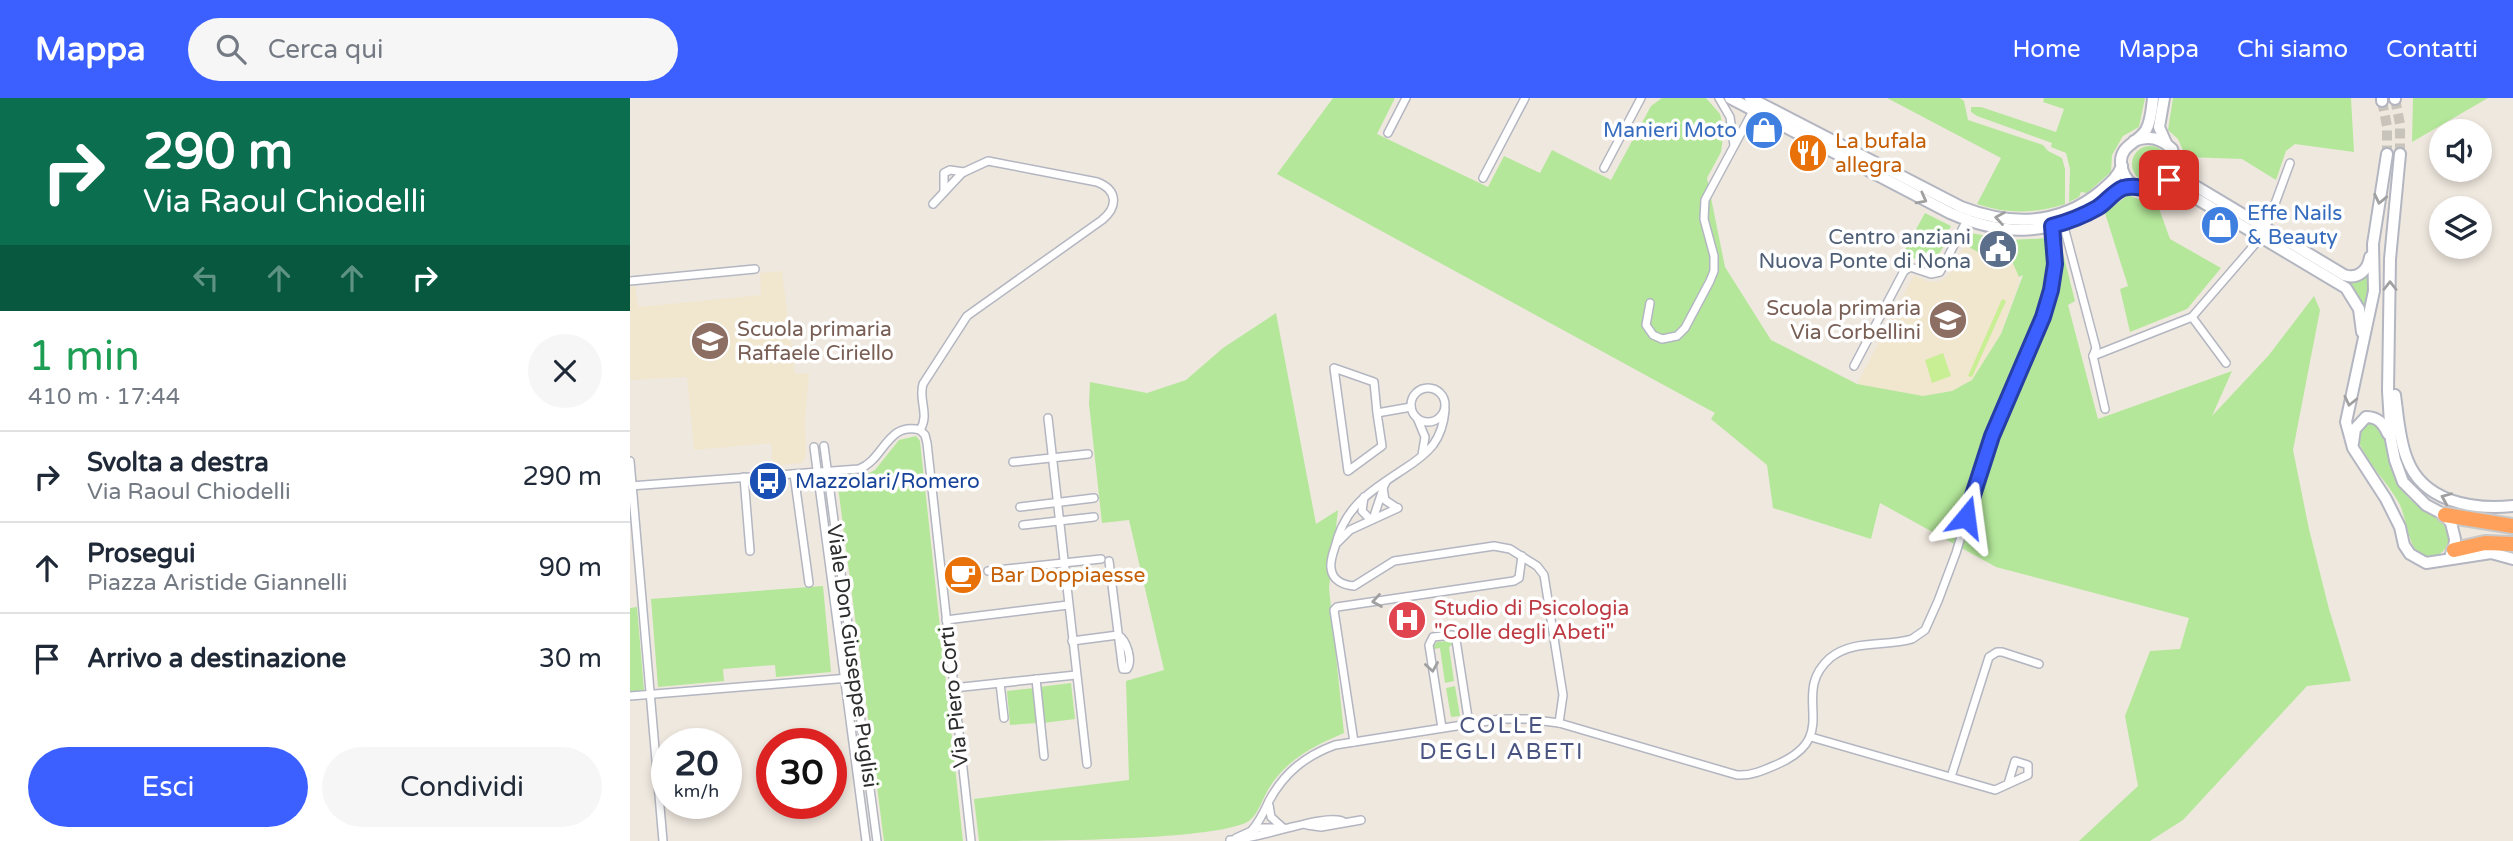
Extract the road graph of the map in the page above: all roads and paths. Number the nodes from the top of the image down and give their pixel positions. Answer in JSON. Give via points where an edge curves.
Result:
{"nodes":[{"id":1,"x":1406,"y":98,"type":"edge"},
{"id":2,"x":1525,"y":98,"type":"edge"},
{"id":3,"x":1718,"y":98,"type":"edge"},
{"id":4,"x":1730,"y":98,"type":"edge"},
{"id":5,"x":2153,"y":98,"type":"edge"},
{"id":6,"x":2164,"y":98,"type":"edge"},
{"id":7,"x":1641,"y":100,"type":"edge"},
{"id":8,"x":1755,"y":102,"type":"edge"},
{"id":9,"x":1388,"y":133,"type":"dead end"},
{"id":10,"x":2134,"y":141,"type":"junction"},
{"id":11,"x":2166,"y":143,"type":"junction"},
{"id":12,"x":1734,"y":145,"type":"junction"},
{"id":13,"x":2387,"y":154,"type":"tunnel mouth"},
{"id":14,"x":2400,"y":154,"type":"tunnel mouth"},
{"id":15,"x":2290,"y":163,"type":"dead end"},
{"id":16,"x":2122,"y":166,"type":"junction"},
{"id":17,"x":1604,"y":168,"type":"dead end"},
{"id":18,"x":2175,"y":169,"type":"junction"},
{"id":19,"x":1483,"y":178,"type":"dead end"},
{"id":20,"x":2164,"y":184,"type":"junction"},
{"id":21,"x":2137,"y":187,"type":"junction"},
{"id":22,"x":933,"y":204,"type":"dead end"},
{"id":23,"x":1968,"y":216,"type":"junction"},
{"id":24,"x":2057,"y":225,"type":"junction"},
{"id":25,"x":2262,"y":232,"type":"junction"},
{"id":26,"x":2373,"y":244,"type":"junction"},
{"id":27,"x":755,"y":269,"type":"dead end"},
{"id":28,"x":2338,"y":277,"type":"junction"},
{"id":29,"x":630,"y":281,"type":"edge"},
{"id":30,"x":1650,"y":303,"type":"dead end"},
{"id":31,"x":2192,"y":317,"type":"junction"},
{"id":32,"x":2361,"y":354,"type":"junction"},
{"id":33,"x":2389,"y":354,"type":"junction"},
{"id":34,"x":2093,"y":356,"type":"junction"},
{"id":35,"x":2226,"y":363,"type":"dead end"},
{"id":36,"x":1854,"y":366,"type":"dead end"},
{"id":37,"x":1411,"y":407,"type":"junction"},
{"id":38,"x":2105,"y":409,"type":"dead end"},
{"id":39,"x":1445,"y":410,"type":"junction"},
{"id":40,"x":1377,"y":413,"type":"junction"},
{"id":41,"x":1048,"y":418,"type":"dead end"},
{"id":42,"x":1418,"y":419,"type":"junction"},
{"id":43,"x":920,"y":430,"type":"junction"},
{"id":44,"x":2391,"y":440,"type":"junction"},
{"id":45,"x":824,"y":446,"type":"dead end"},
{"id":46,"x":814,"y":447,"type":"dead end"},
{"id":47,"x":2353,"y":448,"type":"junction"},
{"id":48,"x":1088,"y":454,"type":"dead end"},
{"id":49,"x":1422,"y":457,"type":"junction"},
{"id":50,"x":1052,"y":458,"type":"junction"},
{"id":51,"x":630,"y":461,"type":"edge"},
{"id":52,"x":1013,"y":462,"type":"dead end"},
{"id":53,"x":817,"y":471,"type":"junction"},
{"id":54,"x":827,"y":471,"type":"junction"},
{"id":55,"x":794,"y":474,"type":"junction"},
{"id":56,"x":744,"y":477,"type":"junction"},
{"id":57,"x":1385,"y":485,"type":"junction"},
{"id":58,"x":631,"y":486,"type":"edge"},
{"id":59,"x":1364,"y":497,"type":"junction"},
{"id":60,"x":1094,"y":498,"type":"dead end"},
{"id":61,"x":1057,"y":502,"type":"junction"},
{"id":62,"x":2513,"y":506,"type":"edge"},
{"id":63,"x":1020,"y":507,"type":"dead end"},
{"id":64,"x":2445,"y":515,"type":"junction"},
{"id":65,"x":1094,"y":517,"type":"dead end"},
{"id":66,"x":1372,"y":519,"type":"junction"},
{"id":67,"x":1059,"y":521,"type":"junction"},
{"id":68,"x":1023,"y":525,"type":"dead end"},
{"id":69,"x":2513,"y":526,"type":"edge"},
{"id":70,"x":2513,"y":544,"type":"edge"},
{"id":71,"x":1334,"y":549,"type":"junction"},
{"id":72,"x":750,"y":551,"type":"dead end"},
{"id":73,"x":2451,"y":554,"type":"junction"},
{"id":74,"x":1522,"y":556,"type":"junction"},
{"id":75,"x":2513,"y":559,"type":"edge"},
{"id":76,"x":1063,"y":563,"type":"junction"},
{"id":77,"x":988,"y":571,"type":"dead end"},
{"id":78,"x":809,"y":583,"type":"dead end"},
{"id":79,"x":1068,"y":605,"type":"junction"},
{"id":80,"x":946,"y":620,"type":"junction"},
{"id":81,"x":1072,"y":641,"type":"junction"},
{"id":82,"x":2039,"y":664,"type":"dead end"},
{"id":83,"x":1076,"y":675,"type":"junction"},
{"id":84,"x":854,"y":678,"type":"junction"},
{"id":85,"x":844,"y":679,"type":"junction"},
{"id":86,"x":1036,"y":679,"type":"junction"},
{"id":87,"x":1000,"y":683,"type":"junction"},
{"id":88,"x":953,"y":688,"type":"junction"},
{"id":89,"x":650,"y":694,"type":"junction"},
{"id":90,"x":630,"y":696,"type":"edge"},
{"id":91,"x":1004,"y":718,"type":"dead end"},
{"id":92,"x":1559,"y":723,"type":"junction"},
{"id":93,"x":1469,"y":724,"type":"junction"},
{"id":94,"x":1442,"y":728,"type":"junction"},
{"id":95,"x":1811,"y":737,"type":"junction"},
{"id":96,"x":1354,"y":742,"type":"junction"},
{"id":97,"x":1044,"y":756,"type":"dead end"},
{"id":98,"x":1087,"y":764,"type":"dead end"},
{"id":99,"x":1951,"y":777,"type":"junction"},
{"id":100,"x":2008,"y":784,"type":"dead end"},
{"id":101,"x":1269,"y":802,"type":"junction"},
{"id":102,"x":1361,"y":820,"type":"dead end"},
{"id":103,"x":1288,"y":828,"type":"junction"},
{"id":104,"x":1252,"y":830,"type":"junction"},
{"id":105,"x":663,"y":841,"type":"edge"},
{"id":106,"x":866,"y":841,"type":"edge"},
{"id":107,"x":877,"y":841,"type":"edge"},
{"id":108,"x":971,"y":841,"type":"edge"},
{"id":109,"x":1228,"y":841,"type":"edge"}],
"edges":[{"from":1,"to":9,"type":"street"},
{"from":2,"to":19,"type":"street"},
{"from":3,"to":12,"type":"street","via":[[1730,117]]},
{"from":4,"to":8,"type":"main road"},
{"from":5,"to":10,"type":"main road","via":[[2146,129]]},
{"from":6,"to":11,"type":"main road","via":[[2159,127]]},
{"from":7,"to":17,"type":"street"},
{"from":8,"to":12,"type":"street"},
{"from":8,"to":23,"type":"main road"},
{"from":10,"to":11,"type":"main road","via":[[2149,138]]},
{"from":10,"to":16,"type":"main road","via":[[2122,154]]},
{"from":11,"to":18,"type":"main road","via":[[2174,155]]},
{"from":12,"to":30,"type":"street","via":[[1705,200],[1714,271],[1685,328],[1670,339],[1653,335],[1646,325]]},
{"from":13,"to":26,"type":"main road","one_way":true},
{"from":33,"to":14,"type":"main road","one_way":true,"via":[[2391,246]]},
{"from":15,"to":25,"type":"street"},
{"from":16,"to":21,"type":"main road","via":[[2126,179]]},
{"from":16,"to":23,"type":"main road","one_way":true,"via":[[2114,180],[2083,206],[2060,214],[2015,220]]},
{"from":18,"to":20,"type":"main road"},
{"from":18,"to":25,"type":"main road"},
{"from":20,"to":21,"type":"main road","via":[[2149,190]]},
{"from":20,"to":25,"type":"main road"},
{"from":21,"to":24,"type":"main road","via":[[2121,189],[2098,207]]},
{"from":22,"to":43,"type":"street","name":"Via Piero Corti","via":[[951,179],[990,161],[1092,181],[1109,189],[1114,204],[1102,220],[962,321],[922,386],[926,417]]},
{"from":23,"to":24,"type":"main road","via":[[2012,231]]},
{"from":23,"to":36,"type":"street","via":[[1940,272],[1931,274],[1913,267],[1904,271]]},
{"from":24,"to":34,"type":"street","via":[[2096,348]]},
{"from":24,"to":95,"type":"street","via":[[2055,264],[2043,317],[1988,446],[1925,630],[1905,642],[1846,649],[1823,665],[1813,688]]},
{"from":25,"to":28,"type":"main road"},
{"from":25,"to":31,"type":"street"},
{"from":26,"to":28,"type":"main road","via":[[2364,271]]},
{"from":26,"to":32,"type":"main road","via":[[2374,291]]},
{"from":27,"to":29,"type":"street"},
{"from":28,"to":32,"type":"main road","via":[[2359,309]]},
{"from":31,"to":34,"type":"street"},
{"from":31,"to":35,"type":"street"},
{"from":32,"to":47,"type":"main road","one_way":true,"via":[[2346,422]]},
{"from":33,"to":44,"type":"main road"},
{"from":62,"to":33,"type":"main road","one_way":true,"via":[[2451,501],[2415,475],[2400,432]]},
{"from":34,"to":38,"type":"street"},
{"from":37,"to":39,"type":"street","via":[[1417,391],[1427,387],[1442,394]]},
{"from":37,"to":40,"type":"street"},
{"from":37,"to":42,"type":"street"},
{"from":39,"to":42,"type":"street","via":[[1436,421]]},
{"from":39,"to":49,"type":"street","via":[[1441,430]]},
{"from":40,"to":40,"type":"street","via":[[1382,446],[1348,471],[1334,368],[1374,382]]},
{"from":41,"to":50,"type":"street"},
{"from":42,"to":49,"type":"street","via":[[1425,437]]},
{"from":43,"to":54,"type":"street","via":[[907,428],[894,434],[863,468]]},
{"from":43,"to":80,"type":"street","name":"Via Piero Corti","via":[[927,442]]},
{"from":44,"to":47,"type":"main road","via":[[2380,421],[2366,418],[2355,429]]},
{"from":44,"to":64,"type":"main road","via":[[2403,482],[2426,505]]},
{"from":45,"to":54,"type":"street","name":"Viale Don Giuseppe Puglisi"},
{"from":46,"to":53,"type":"street","name":"Viale Don Giuseppe Puglisi"},
{"from":47,"to":73,"type":"main road","via":[[2386,499],[2410,554],[2426,562],[2438,562]]},
{"from":48,"to":50,"type":"street"},
{"from":49,"to":57,"type":"street"},
{"from":50,"to":52,"type":"street"},
{"from":50,"to":61,"type":"street"},
{"from":51,"to":58,"type":"street"},
{"from":53,"to":54,"type":"street"},
{"from":53,"to":55,"type":"street"},
{"from":53,"to":85,"type":"street","name":"Viale Don Giuseppe Puglisi"},
{"from":54,"to":84,"type":"street","name":"Viale Don Giuseppe Puglisi"},
{"from":55,"to":56,"type":"street"},
{"from":55,"to":78,"type":"street"},
{"from":56,"to":58,"type":"street"},
{"from":56,"to":72,"type":"street"},
{"from":57,"to":59,"type":"street"},
{"from":57,"to":66,"type":"street"},
{"from":57,"to":66,"type":"street","via":[[1385,500],[1398,508]]},
{"from":58,"to":89,"type":"street"},
{"from":59,"to":66,"type":"street","via":[[1362,511]]},
{"from":59,"to":71,"type":"street","via":[[1345,518]]},
{"from":60,"to":61,"type":"street"},
{"from":61,"to":63,"type":"street"},
{"from":61,"to":67,"type":"street"},
{"from":64,"to":69,"type":"highway"},
{"from":64,"to":73,"type":"main road","via":[[2454,531]]},
{"from":65,"to":67,"type":"street"},
{"from":66,"to":71,"type":"street","via":[[1345,533]]},
{"from":67,"to":68,"type":"street"},
{"from":67,"to":76,"type":"street"},
{"from":70,"to":73,"type":"highway","via":[[2485,543]]},
{"from":71,"to":74,"type":"street","via":[[1332,572],[1349,586],[1359,585],[1398,560],[1494,546]]},
{"from":73,"to":75,"type":"main road"},
{"from":74,"to":92,"type":"street","via":[[1544,575],[1563,695]]},
{"from":74,"to":96,"type":"street","one_way":true,"via":[[1516,581],[1334,610]]},
{"from":76,"to":77,"type":"street"},
{"from":76,"to":79,"type":"street"},
{"from":76,"to":81,"type":"street","via":[[1105,560],[1118,635]]},
{"from":79,"to":80,"type":"street"},
{"from":79,"to":81,"type":"street"},
{"from":80,"to":88,"type":"street","name":"Via Piero Corti"},
{"from":81,"to":83,"type":"street"},
{"from":82,"to":99,"type":"street","via":[[2002,652],[1989,657]]},
{"from":83,"to":86,"type":"street"},
{"from":83,"to":98,"type":"street"},
{"from":84,"to":85,"type":"street"},
{"from":84,"to":107,"type":"street","name":"Viale Don Giuseppe Puglisi"},
{"from":85,"to":89,"type":"street"},
{"from":85,"to":106,"type":"street","name":"Viale Don Giuseppe Puglisi"},
{"from":86,"to":87,"type":"street"},
{"from":86,"to":97,"type":"street"},
{"from":87,"to":88,"type":"street"},
{"from":87,"to":91,"type":"street"},
{"from":88,"to":108,"type":"street","name":"Via Piero Corti"},
{"from":89,"to":90,"type":"street"},
{"from":89,"to":105,"type":"street"},
{"from":92,"to":93,"type":"street","via":[[1514,718]]},
{"from":92,"to":95,"type":"street","via":[[1737,775],[1753,774],[1793,757]]},
{"from":93,"to":94,"type":"street"},
{"from":93,"to":94,"type":"street","one_way":true,"via":[[1456,640],[1452,635],[1433,637],[1429,645]]},
{"from":94,"to":96,"type":"street"},
{"from":95,"to":99,"type":"street"},
{"from":96,"to":101,"type":"street","via":[[1307,757],[1286,776]]},
{"from":99,"to":100,"type":"street","via":[[1995,790]]},
{"from":101,"to":103,"type":"street","via":[[1273,821]]},
{"from":101,"to":104,"type":"street"},
{"from":102,"to":103,"type":"street","via":[[1337,818]]},
{"from":103,"to":104,"type":"street"},
{"from":103,"to":109,"type":"street"},
{"from":104,"to":109,"type":"street"}]}
